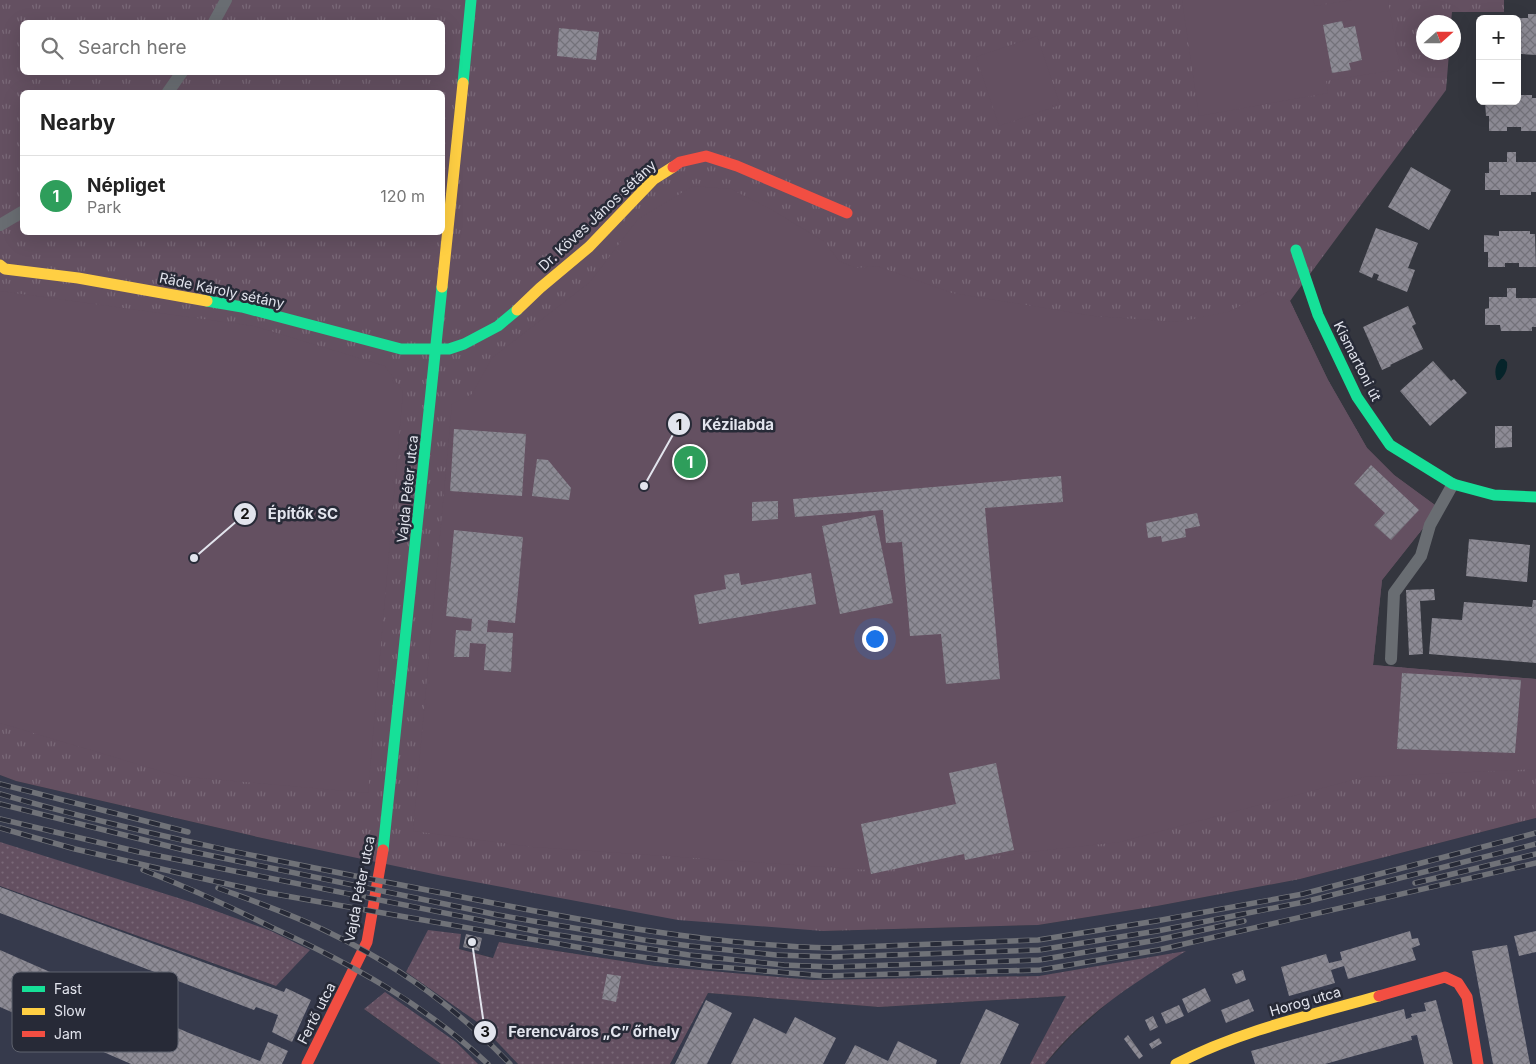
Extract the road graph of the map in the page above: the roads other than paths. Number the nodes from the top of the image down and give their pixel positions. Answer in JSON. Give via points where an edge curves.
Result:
{"nodes":[{"id":1,"x":226,"y":0,"type":"edge"},
{"id":2,"x":470,"y":0,"type":"edge"},
{"id":3,"x":215,"y":20,"type":"edge"},
{"id":4,"x":180,"y":75,"type":"edge"},
{"id":5,"x":169,"y":90,"type":"edge"},
{"id":6,"x":20,"y":213,"type":"edge"},
{"id":7,"x":847,"y":213,"type":"dead end"},
{"id":8,"x":0,"y":225,"type":"edge"},
{"id":9,"x":1296,"y":250,"type":"dead end"},
{"id":10,"x":0,"y":265,"type":"edge"},
{"id":11,"x":436,"y":348,"type":"junction"},
{"id":12,"x":1453,"y":484,"type":"junction"},
{"id":13,"x":1536,"y":496,"type":"edge"},
{"id":14,"x":1391,"y":659,"type":"dead end"},
{"id":15,"x":351,"y":976,"type":"joint"},
{"id":16,"x":308,"y":1064,"type":"edge"},
{"id":17,"x":1176,"y":1064,"type":"edge"},
{"id":18,"x":1478,"y":1064,"type":"edge"}],
"edges":[{"from":1,"to":3,"type":"street"},
{"from":2,"to":11,"type":"street","name":"Vajda Péter utca"},
{"from":4,"to":5,"type":"street"},
{"from":6,"to":8,"type":"street"},
{"from":7,"to":11,"type":"street","name":"Dr. Köves János sétány","via":[[773,180],[706,156],[680,162],[654,179],[588,247],[498,326],[464,344],[449,349]]},
{"from":9,"to":12,"type":"street","name":"Kismartoni út","via":[[1318,314],[1357,397],[1390,445]]},
{"from":10,"to":11,"type":"street","name":"Räde Károly sétány","via":[[5,269],[78,278],[242,307],[401,349]]},
{"from":11,"to":15,"type":"street","name":"Vajda Péter utca","via":[[382,863],[367,942]]},
{"from":12,"to":13,"type":"street","name":"Kismartoni út","via":[[1494,495]]},
{"from":12,"to":14,"type":"street","via":[[1430,525],[1421,556],[1394,593]]},
{"from":15,"to":16,"type":"street","name":"Fertő utca"},
{"from":17,"to":18,"type":"street","name":"Horog utca","via":[[1262,1029],[1445,977],[1458,983],[1467,997]]}]}
